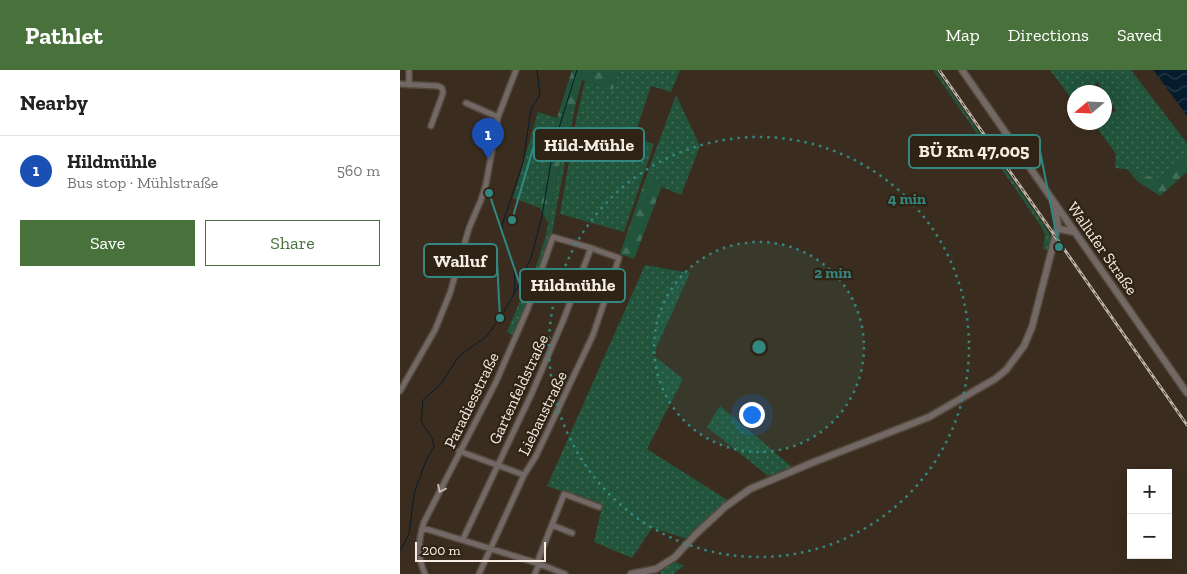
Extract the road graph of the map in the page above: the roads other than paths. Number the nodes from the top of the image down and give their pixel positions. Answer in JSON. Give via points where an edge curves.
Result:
{"nodes":[{"id":1,"x":409,"y":70,"type":"edge"},
{"id":2,"x":516,"y":70,"type":"edge"},
{"id":3,"x":962,"y":70,"type":"edge"},
{"id":4,"x":400,"y":84,"type":"edge"},
{"id":5,"x":409,"y":85,"type":"junction"},
{"id":6,"x":466,"y":104,"type":"dead end"},
{"id":7,"x":498,"y":117,"type":"junction"},
{"id":8,"x":431,"y":126,"type":"dead end"},
{"id":9,"x":1055,"y":205,"type":"junction"},
{"id":10,"x":1066,"y":221,"type":"junction"},
{"id":11,"x":1058,"y":230,"type":"junction"},
{"id":12,"x":1074,"y":232,"type":"junction"},
{"id":13,"x":592,"y":248,"type":"junction"},
{"id":14,"x":400,"y":391,"type":"edge"},
{"id":15,"x":1187,"y":393,"type":"edge"},
{"id":16,"x":460,"y":450,"type":"junction"},
{"id":17,"x":498,"y":464,"type":"junction"},
{"id":18,"x":524,"y":475,"type":"junction"},
{"id":19,"x":599,"y":507,"type":"dead end"},
{"id":20,"x":552,"y":525,"type":"junction"},
{"id":21,"x":422,"y":528,"type":"junction"},
{"id":22,"x":572,"y":533,"type":"dead end"},
{"id":23,"x":463,"y":539,"type":"junction"},
{"id":24,"x":491,"y":549,"type":"junction"},
{"id":25,"x":538,"y":563,"type":"junction"},
{"id":26,"x":657,"y":572,"type":"edge"},
{"id":27,"x":425,"y":574,"type":"edge"},
{"id":28,"x":479,"y":574,"type":"edge"},
{"id":29,"x":535,"y":574,"type":"edge"},
{"id":30,"x":565,"y":574,"type":"edge"},
{"id":31,"x":631,"y":574,"type":"edge"}],
"edges":[{"from":1,"to":5,"type":"street"},
{"from":2,"to":7,"type":"street"},
{"from":3,"to":9,"type":"street","name":"Wallufer Straße"},
{"from":4,"to":5,"type":"street"},
{"from":5,"to":8,"type":"street","via":[[442,88]]},
{"from":6,"to":7,"type":"street"},
{"from":7,"to":14,"type":"street","via":[[486,184],[450,293],[435,330]]},
{"from":9,"to":10,"type":"street","name":"Wallufer Straße"},
{"from":9,"to":11,"type":"street"},
{"from":10,"to":11,"type":"street"},
{"from":10,"to":12,"type":"street","name":"Wallufer Straße"},
{"from":11,"to":12,"type":"street"},
{"from":11,"to":26,"type":"street","via":[[1029,334],[1020,353],[1006,370],[937,413],[759,484],[736,498]]},
{"from":12,"to":15,"type":"street","name":"Wallufer Straße"},
{"from":13,"to":16,"type":"street","name":"Paradiesstraße","via":[[553,236],[528,308],[496,382]]},
{"from":13,"to":17,"type":"street","name":"Gartenfeldstraße","via":[[560,329]]},
{"from":13,"to":18,"type":"street","name":"Liebaustraße","via":[[619,258],[593,335]]},
{"from":16,"to":17,"type":"street"},
{"from":16,"to":21,"type":"street","name":"Paradiesstraße","one_way":true},
{"from":17,"to":18,"type":"street"},
{"from":17,"to":23,"type":"street","name":"Gartenfeldstraße"},
{"from":18,"to":24,"type":"street","name":"Liebaustraße"},
{"from":19,"to":20,"type":"street","via":[[564,494]]},
{"from":20,"to":22,"type":"street"},
{"from":20,"to":25,"type":"street"},
{"from":21,"to":23,"type":"street"},
{"from":21,"to":27,"type":"street","name":"Paradiesstraße","via":[[418,546]]},
{"from":23,"to":24,"type":"street"},
{"from":24,"to":25,"type":"street"},
{"from":24,"to":28,"type":"street","name":"Liebaustraße"},
{"from":25,"to":29,"type":"street"},
{"from":25,"to":30,"type":"street"},
{"from":26,"to":31,"type":"street"}]}
